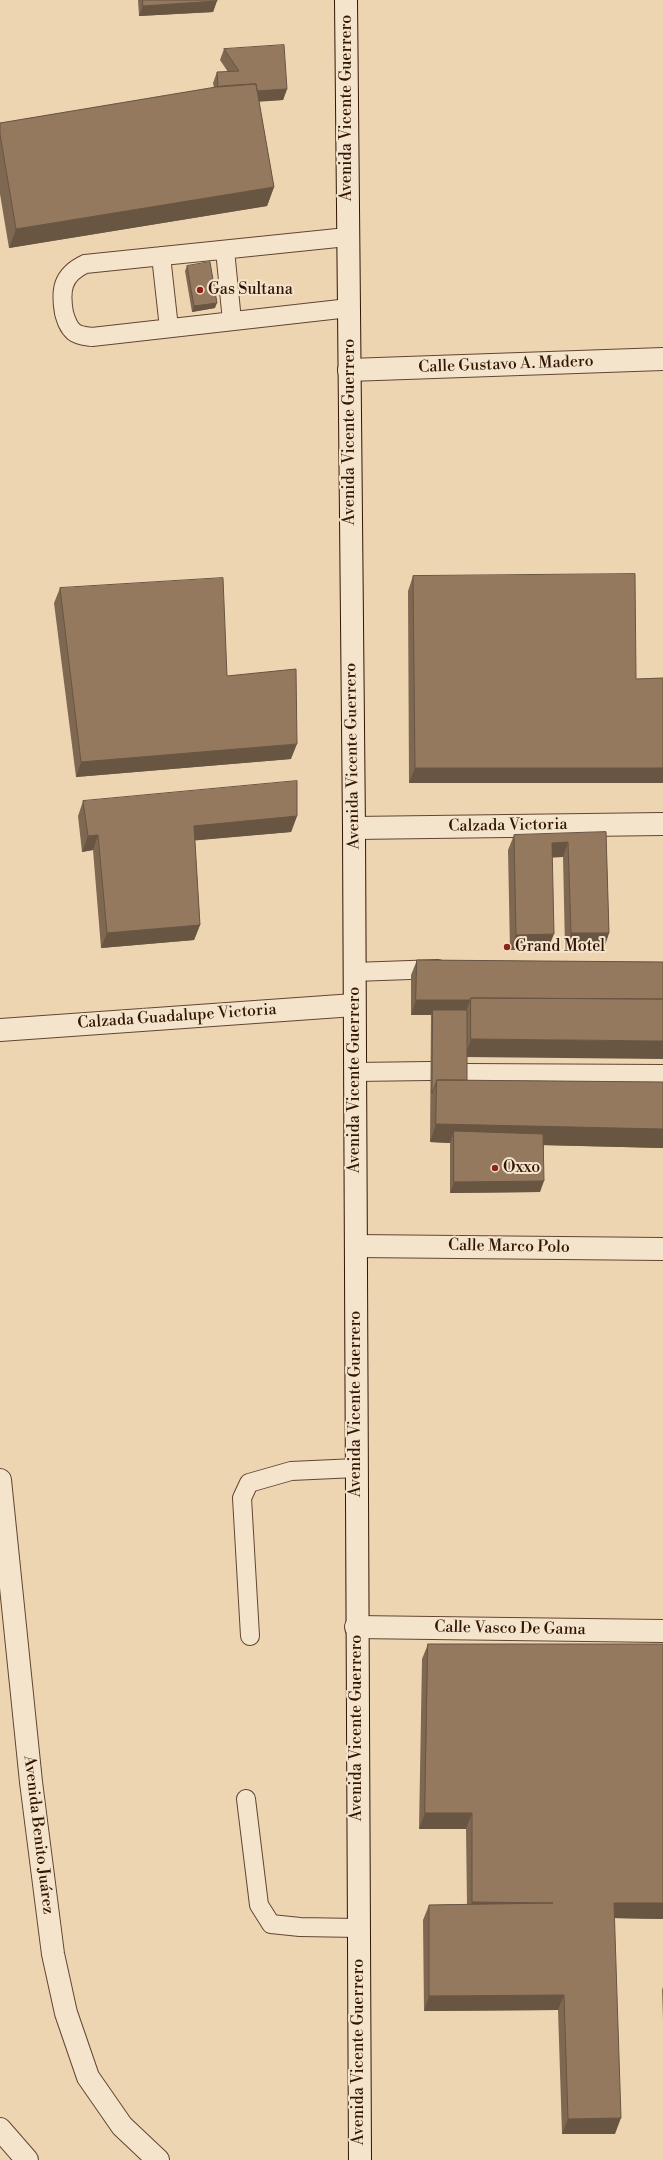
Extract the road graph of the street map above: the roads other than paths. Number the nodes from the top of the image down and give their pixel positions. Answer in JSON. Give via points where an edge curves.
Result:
{"nodes":[{"id":1,"x":346,"y":0,"type":"edge"},
{"id":2,"x":347,"y":237,"type":"junction"},
{"id":3,"x":225,"y":250,"type":"junction"},
{"id":4,"x":161,"y":256,"type":"junction"},
{"id":5,"x":349,"y":308,"type":"junction"},
{"id":6,"x":232,"y":322,"type":"junction"},
{"id":7,"x":169,"y":328,"type":"junction"},
{"id":8,"x":663,"y":359,"type":"edge"},
{"id":9,"x":349,"y":370,"type":"junction"},
{"id":10,"x":663,"y":824,"type":"edge"},
{"id":11,"x":354,"y":828,"type":"junction"},
{"id":12,"x":458,"y":969,"type":"edge"},
{"id":13,"x":354,"y":972,"type":"junction"},
{"id":14,"x":354,"y":1005,"type":"junction"},
{"id":15,"x":0,"y":1030,"type":"edge"},
{"id":16,"x":430,"y":1071,"type":"dead end"},
{"id":17,"x":355,"y":1072,"type":"junction"},
{"id":18,"x":465,"y":1073,"type":"edge"},
{"id":19,"x":663,"y":1074,"type":"edge"},
{"id":20,"x":356,"y":1246,"type":"junction"},
{"id":21,"x":663,"y":1249,"type":"edge"},
{"id":22,"x":356,"y":1468,"type":"junction"},
{"id":23,"x":0,"y":1480,"type":"edge"},
{"id":24,"x":356,"y":1628,"type":"junction"},
{"id":25,"x":663,"y":1631,"type":"edge"},
{"id":26,"x":250,"y":1636,"type":"dead end"},
{"id":27,"x":246,"y":1799,"type":"dead end"},
{"id":28,"x":358,"y":1928,"type":"junction"},
{"id":29,"x":0,"y":2129,"type":"edge"},
{"id":30,"x":27,"y":2160,"type":"edge"},
{"id":31,"x":158,"y":2160,"type":"edge"},
{"id":32,"x":360,"y":2160,"type":"edge"}],
"edges":[{"from":1,"to":2,"type":"street","name":"Avenida Vicente Guerrero"},
{"from":2,"to":3,"type":"lane"},
{"from":2,"to":5,"type":"street","name":"Avenida Vicente Guerrero"},
{"from":3,"to":4,"type":"lane"},
{"from":3,"to":6,"type":"lane"},
{"from":4,"to":7,"type":"lane"},
{"from":4,"to":7,"type":"lane","via":[[85,264],[69,275],[63,286],[61,298],[69,327],[82,336]]},
{"from":5,"to":6,"type":"lane"},
{"from":5,"to":9,"type":"street","name":"Avenida Vicente Guerrero"},
{"from":6,"to":7,"type":"lane"},
{"from":8,"to":9,"type":"street","name":"Calle Gustavo A. Madero"},
{"from":9,"to":11,"type":"street","name":"Avenida Vicente Guerrero"},
{"from":10,"to":11,"type":"street","name":"Calzada Victoria"},
{"from":11,"to":13,"type":"street","name":"Avenida Vicente Guerrero"},
{"from":12,"to":13,"type":"lane"},
{"from":13,"to":14,"type":"street","name":"Avenida Vicente Guerrero"},
{"from":14,"to":15,"type":"street","name":"Calzada Guadalupe Victoria"},
{"from":14,"to":17,"type":"street","name":"Avenida Vicente Guerrero"},
{"from":16,"to":17,"type":"lane"},
{"from":17,"to":20,"type":"street","name":"Avenida Vicente Guerrero"},
{"from":18,"to":19,"type":"lane"},
{"from":20,"to":21,"type":"street","name":"Calle Marco Polo"},
{"from":20,"to":22,"type":"street","name":"Avenida Vicente Guerrero"},
{"from":22,"to":24,"type":"street","name":"Avenida Vicente Guerrero"},
{"from":22,"to":26,"type":"lane","via":[[292,1471],[249,1483],[242,1498]]},
{"from":23,"to":31,"type":"street","name":"Avenida Benito Juárez","via":[[31,1782],[54,1954],[66,2013],[88,2077],[122,2126]]},
{"from":24,"to":25,"type":"street","name":"Calle Vasco De Gama"},
{"from":24,"to":28,"type":"street","name":"Avenida Vicente Guerrero"},
{"from":27,"to":28,"type":"lane","via":[[259,1905],[271,1924]]},
{"from":28,"to":32,"type":"street","name":"Avenida Vicente Guerrero"},
{"from":29,"to":30,"type":"street"}]}
